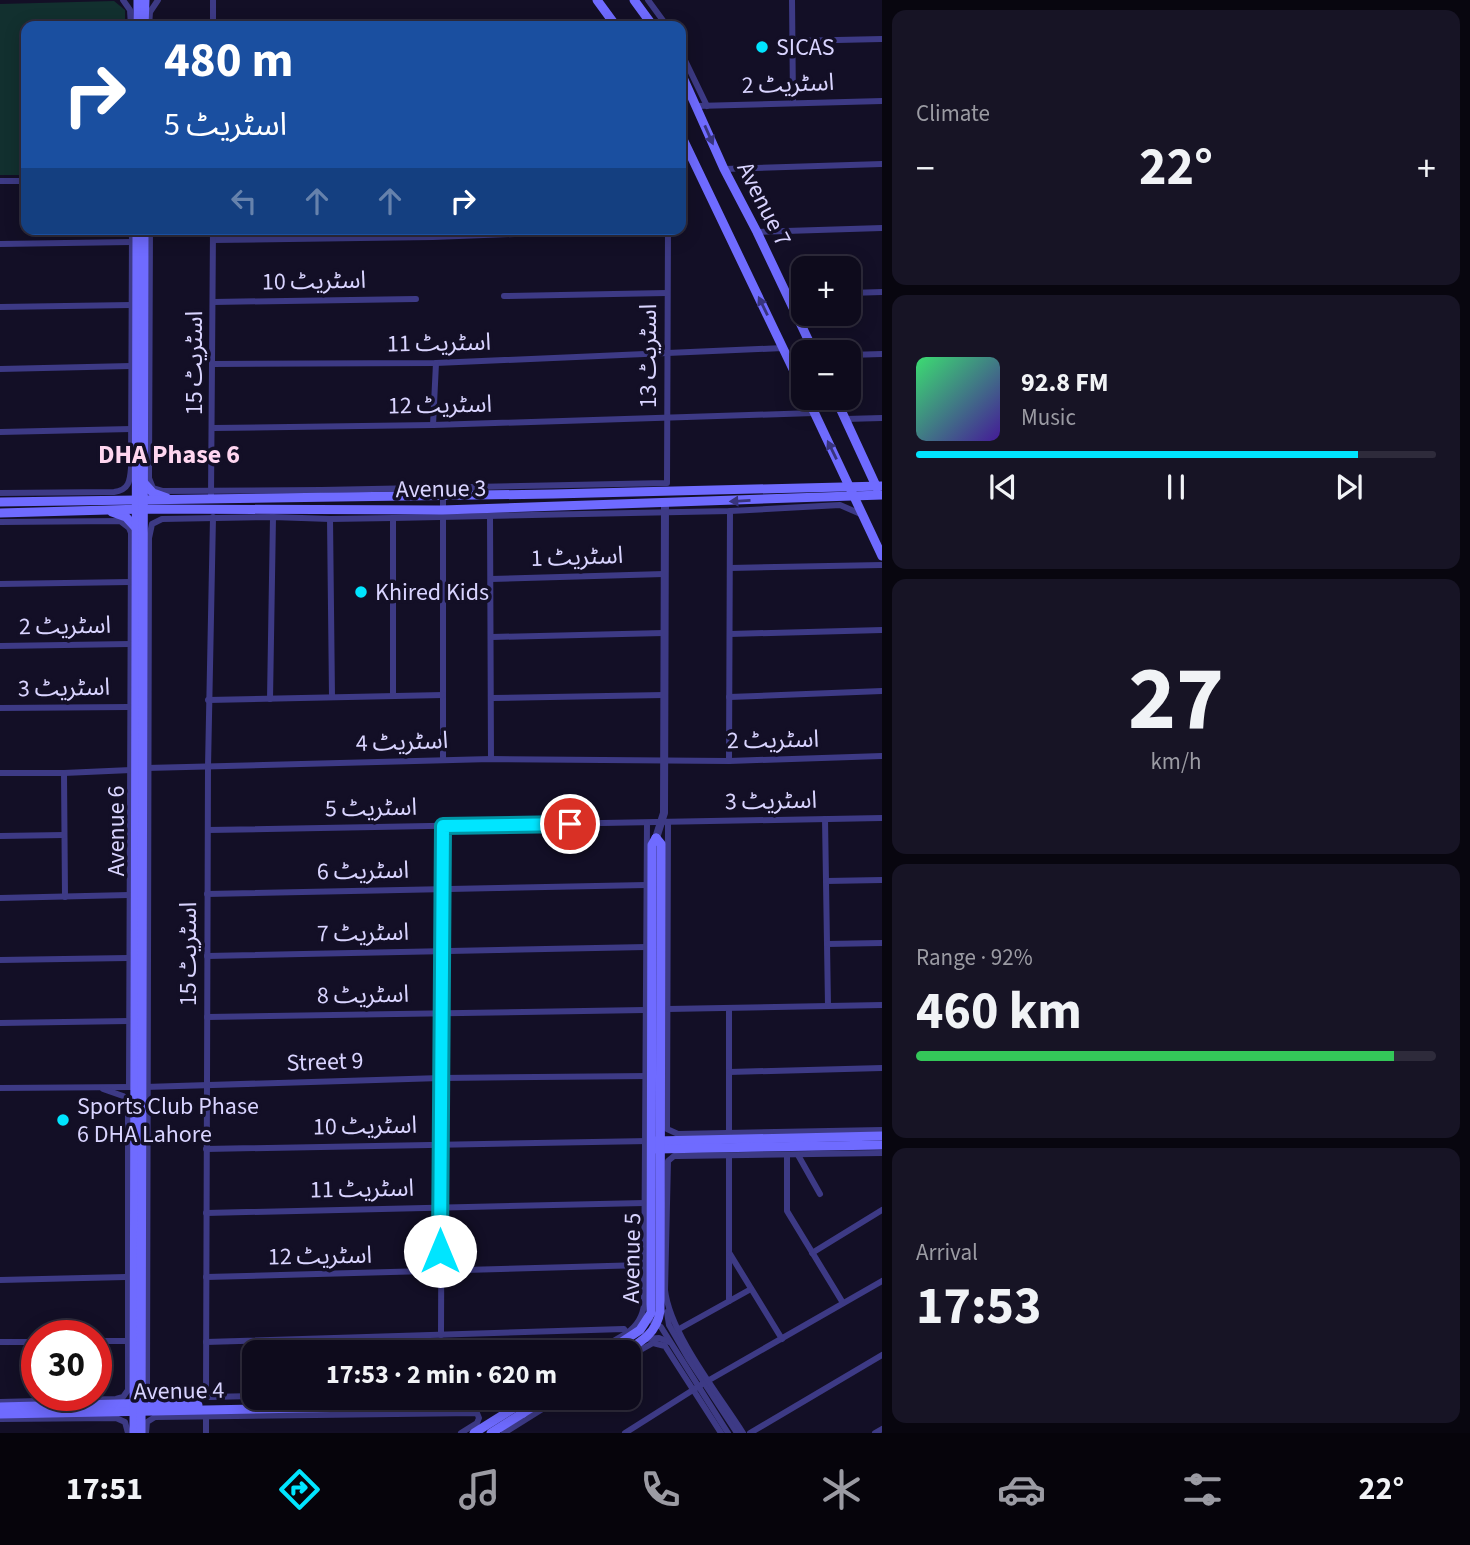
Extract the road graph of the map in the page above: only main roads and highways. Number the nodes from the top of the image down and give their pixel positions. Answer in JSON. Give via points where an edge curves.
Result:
{"nodes":[{"id":1,"x":130,"y":0,"type":"edge"},
{"id":2,"x":138,"y":0,"type":"edge"},
{"id":3,"x":597,"y":0,"type":"edge"},
{"id":4,"x":635,"y":1,"type":"edge"},
{"id":5,"x":142,"y":7,"type":"edge"},
{"id":6,"x":612,"y":21,"type":"edge"},
{"id":7,"x":649,"y":21,"type":"edge"},
{"id":8,"x":686,"y":84,"type":"edge"},
{"id":9,"x":686,"y":145,"type":"edge"},
{"id":10,"x":137,"y":235,"type":"edge"},
{"id":11,"x":144,"y":235,"type":"edge"},
{"id":12,"x":808,"y":340,"type":"edge"},
{"id":13,"x":791,"y":365,"type":"edge"},
{"id":14,"x":813,"y":410,"type":"edge"},
{"id":15,"x":841,"y":410,"type":"edge"},
{"id":16,"x":140,"y":468,"type":"junction"},
{"id":17,"x":140,"y":482,"type":"junction"},
{"id":18,"x":849,"y":485,"type":"junction"},
{"id":19,"x":880,"y":492,"type":"edge"},
{"id":20,"x":854,"y":495,"type":"junction"},
{"id":21,"x":171,"y":499,"type":"junction"},
{"id":22,"x":103,"y":501,"type":"junction"},
{"id":23,"x":0,"y":502,"type":"edge"},
{"id":24,"x":140,"y":505,"type":"junction"},
{"id":25,"x":171,"y":510,"type":"junction"},
{"id":26,"x":0,"y":513,"type":"edge"},
{"id":27,"x":140,"y":528,"type":"junction"},
{"id":28,"x":882,"y":556,"type":"edge"},
{"id":29,"x":882,"y":1136,"type":"edge"},
{"id":30,"x":654,"y":1144,"type":"junction"},
{"id":31,"x":882,"y":1145,"type":"edge"},
{"id":32,"x":654,"y":1318,"type":"junction"},
{"id":33,"x":626,"y":1340,"type":"edge"},
{"id":34,"x":641,"y":1342,"type":"edge"},
{"id":35,"x":137,"y":1385,"type":"junction"},
{"id":36,"x":0,"y":1404,"type":"edge"},
{"id":37,"x":242,"y":1404,"type":"edge"},
{"id":38,"x":242,"y":1406,"type":"edge"},
{"id":39,"x":160,"y":1407,"type":"junction"},
{"id":40,"x":137,"y":1408,"type":"junction"},
{"id":41,"x":520,"y":1410,"type":"joint"},
{"id":42,"x":116,"y":1411,"type":"junction"},
{"id":43,"x":0,"y":1417,"type":"edge"},
{"id":44,"x":138,"y":1431,"type":"edge"},
{"id":45,"x":474,"y":1433,"type":"edge"},
{"id":46,"x":491,"y":1433,"type":"edge"}],
"edges":[{"from":1,"to":5,"type":"main road"},
{"from":2,"to":5,"type":"main road"},
{"from":3,"to":6,"type":"main road"},
{"from":4,"to":7,"type":"main road"},
{"from":8,"to":12,"type":"main road","name":"Avenue 7","one_way":true},
{"from":13,"to":9,"type":"main road","name":"Avenue 7","one_way":true},
{"from":10,"to":16,"type":"main road","name":"Avenue 6"},
{"from":11,"to":16,"type":"main road","name":"Avenue 6"},
{"from":18,"to":14,"type":"main road","one_way":true},
{"from":15,"to":19,"type":"main road"},
{"from":16,"to":17,"type":"main road","name":"Avenue 6"},
{"from":17,"to":21,"type":"main road"},
{"from":17,"to":22,"type":"main road","via":[[128,493]]},
{"from":17,"to":24,"type":"main road","name":"Avenue 6"},
{"from":18,"to":19,"type":"main road","name":"Avenue 3"},
{"from":18,"to":20,"type":"main road"},
{"from":18,"to":21,"type":"main road","name":"Avenue 3","via":[[443,496],[211,493]]},
{"from":19,"to":20,"type":"main road","name":"Avenue 3"},
{"from":20,"to":25,"type":"main road","name":"Avenue 3","one_way":true,"via":[[824,501],[665,508],[442,513],[213,514]]},
{"from":20,"to":28,"type":"main road"},
{"from":21,"to":24,"type":"main road","name":"Avenue 3"},
{"from":22,"to":23,"type":"main road","name":"Avenue 3"},
{"from":22,"to":24,"type":"main road","name":"Avenue 3"},
{"from":22,"to":26,"type":"main road","name":"Avenue 3"},
{"from":22,"to":27,"type":"main road"},
{"from":24,"to":25,"type":"main road","name":"Avenue 3"},
{"from":24,"to":27,"type":"main road","name":"Avenue 6"},
{"from":25,"to":27,"type":"main road"},
{"from":27,"to":35,"type":"main road","name":"Avenue 6"},
{"from":29,"to":30,"type":"main road","via":[[678,1137]]},
{"from":30,"to":30,"type":"main road","via":[[648,1076],[652,845],[656,838],[661,844],[665,996],[664,1125]]},
{"from":30,"to":31,"type":"main road"},
{"from":30,"to":32,"type":"main road","name":"Avenue 5"},
{"from":30,"to":32,"type":"main road","name":"Avenue 5","via":[[660,1298]]},
{"from":32,"to":33,"type":"main road","name":"Avenue 5"},
{"from":32,"to":34,"type":"main road","name":"Avenue 5"},
{"from":35,"to":39,"type":"main road"},
{"from":35,"to":40,"type":"main road","name":"Avenue 6"},
{"from":35,"to":42,"type":"main road"},
{"from":36,"to":42,"type":"main road","name":"Avenue 4"},
{"from":37,"to":39,"type":"main road","name":"Avenue 4"},
{"from":38,"to":39,"type":"main road","name":"Avenue 4"},
{"from":39,"to":40,"type":"main road","name":"Avenue 4"},
{"from":39,"to":44,"type":"main road"},
{"from":40,"to":42,"type":"main road","name":"Avenue 4"},
{"from":40,"to":44,"type":"main road","name":"Avenue 6"},
{"from":41,"to":45,"type":"main road"},
{"from":41,"to":46,"type":"main road"},
{"from":42,"to":43,"type":"main road","name":"Avenue 4"},
{"from":42,"to":44,"type":"main road"}]}
